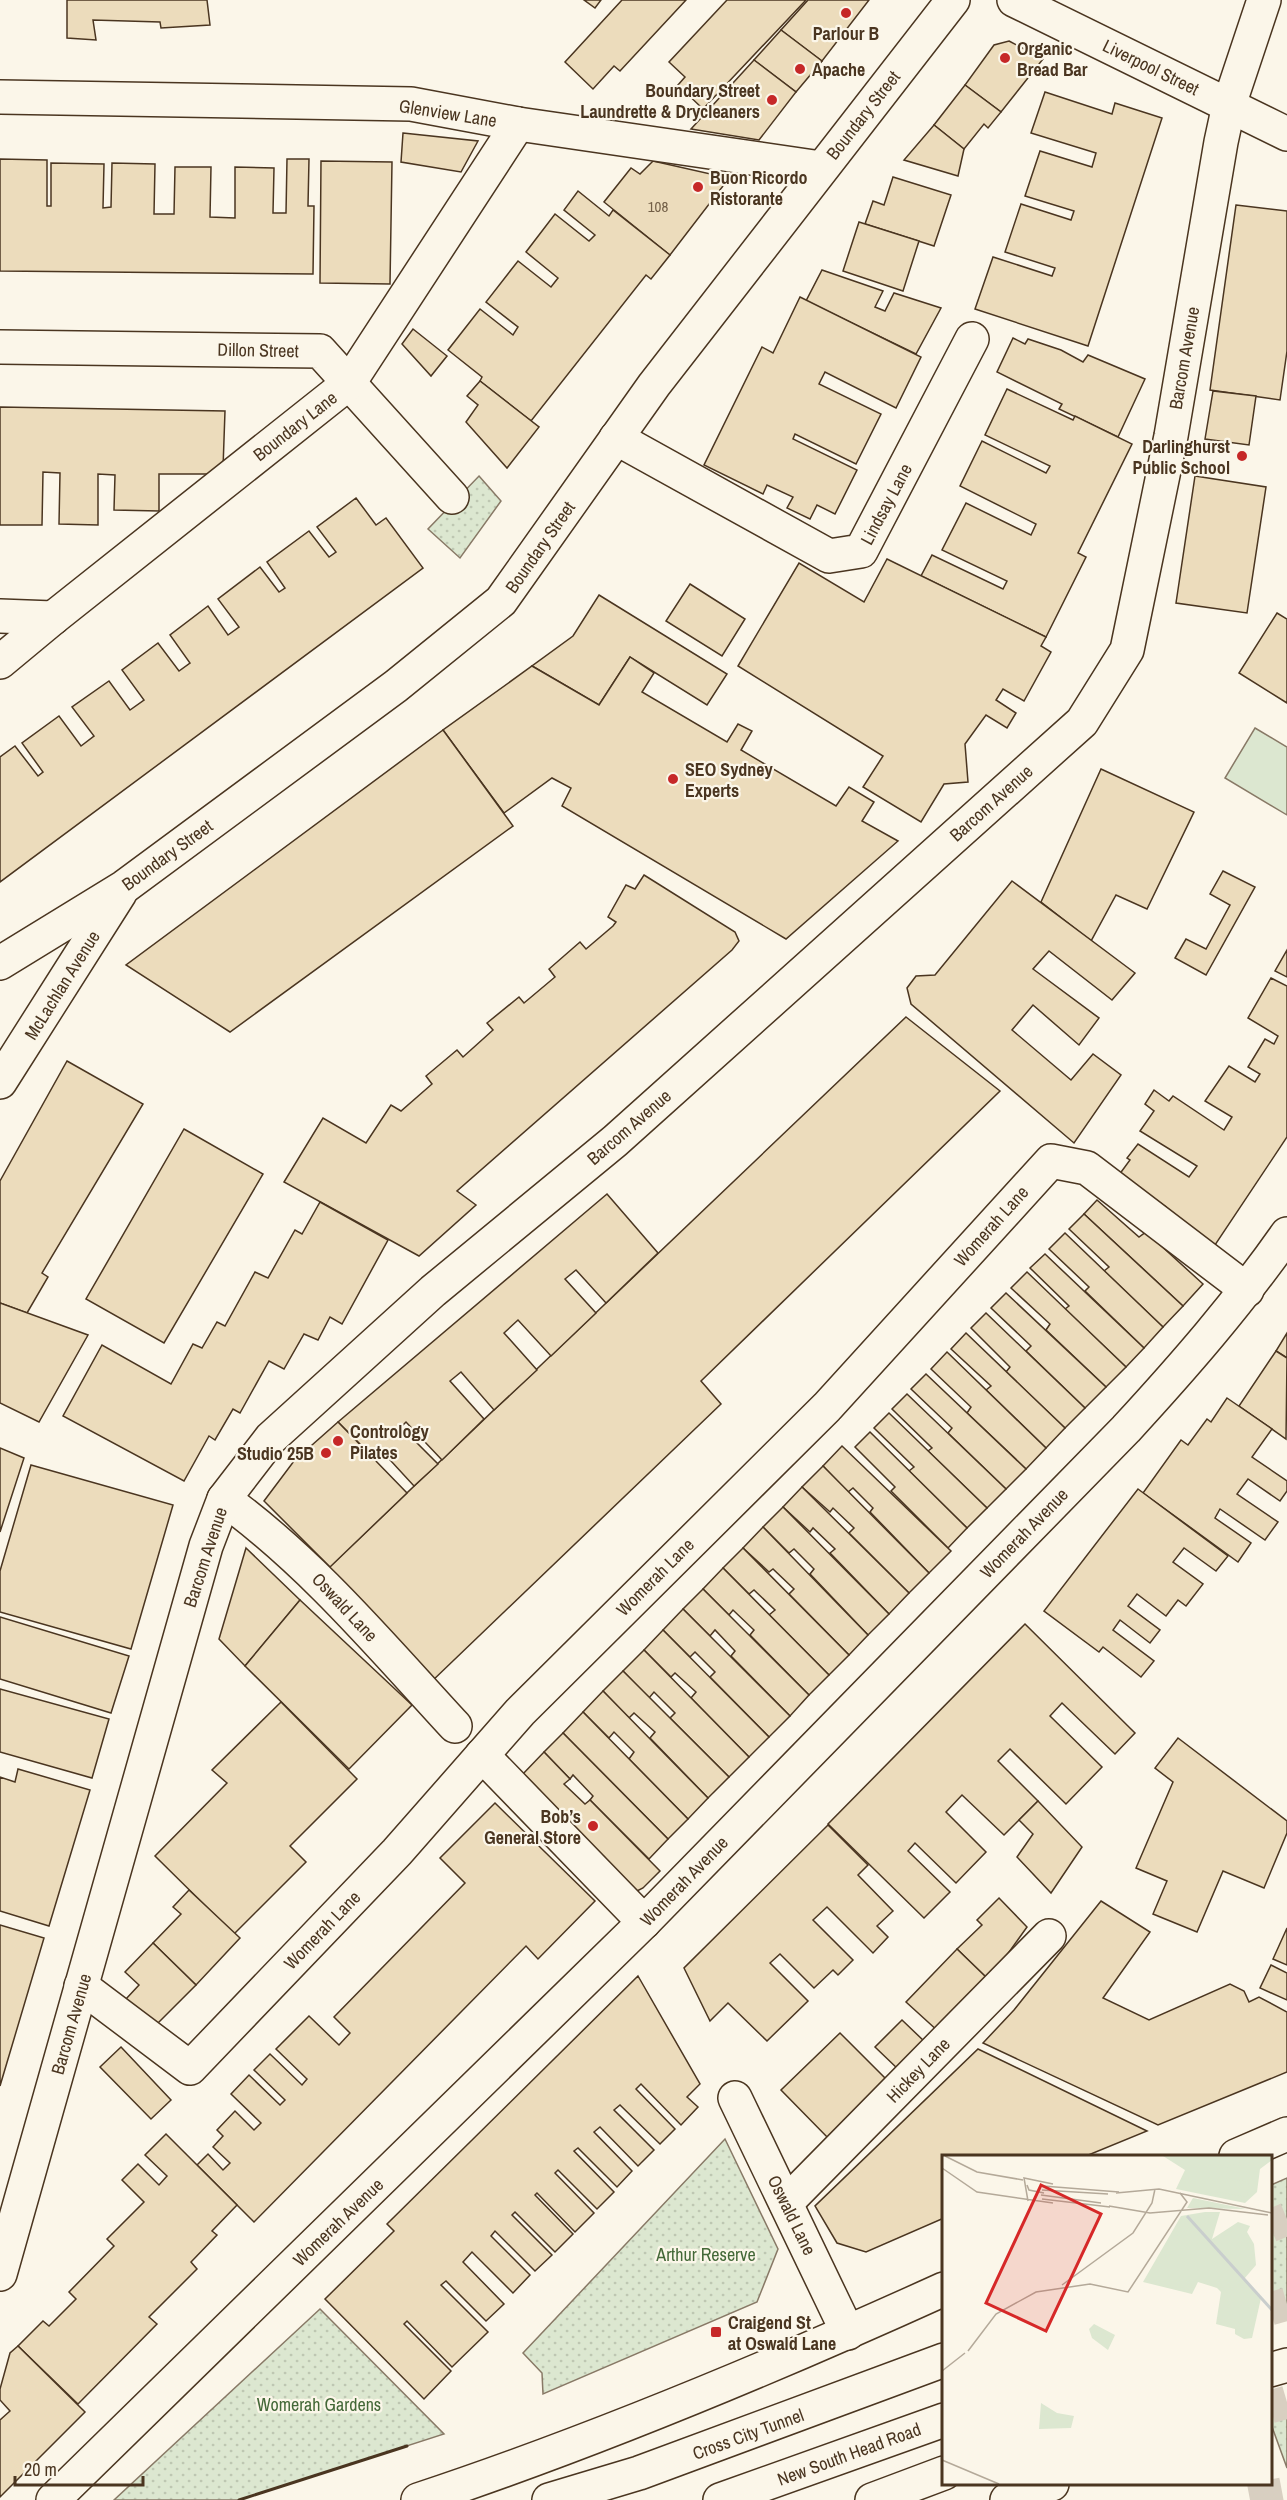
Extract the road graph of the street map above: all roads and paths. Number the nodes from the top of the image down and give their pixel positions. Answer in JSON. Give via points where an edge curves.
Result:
{"nodes":[{"id":1,"x":953,"y":0,"type":"edge"},
{"id":2,"x":1014,"y":0,"type":"edge"},
{"id":3,"x":1264,"y":0,"type":"edge"},
{"id":4,"x":1061,"y":11,"type":"edge"},
{"id":5,"x":0,"y":97,"type":"edge"},
{"id":6,"x":1229,"y":105,"type":"junction"},
{"id":7,"x":518,"y":124,"type":"junction"},
{"id":8,"x":1287,"y":134,"type":"edge"},
{"id":9,"x":821,"y":168,"type":"junction"},
{"id":10,"x":972,"y":339,"type":"dead end"},
{"id":11,"x":0,"y":347,"type":"edge"},
{"id":12,"x":349,"y":383,"type":"junction"},
{"id":13,"x":616,"y":438,"type":"junction"},
{"id":14,"x":452,"y":497,"type":"dead end"},
{"id":15,"x":0,"y":616,"type":"edge"},
{"id":16,"x":53,"y":618,"type":"junction"},
{"id":17,"x":0,"y":663,"type":"edge"},
{"id":18,"x":124,"y":887,"type":"junction"},
{"id":19,"x":0,"y":963,"type":"edge"},
{"id":20,"x":0,"y":1082,"type":"edge"},
{"id":21,"x":1287,"y":1234,"type":"edge"},
{"id":22,"x":1247,"y":1290,"type":"junction"},
{"id":23,"x":224,"y":1499,"type":"junction"},
{"id":24,"x":455,"y":1726,"type":"dead end"},
{"id":25,"x":482,"y":1755,"type":"junction"},
{"id":26,"x":644,"y":1922,"type":"junction"},
{"id":27,"x":1049,"y":1936,"type":"dead end"},
{"id":28,"x":81,"y":1986,"type":"junction"},
{"id":29,"x":735,"y":2098,"type":"dead end"},
{"id":30,"x":1287,"y":2134,"type":"edge"},
{"id":31,"x":1240,"y":2155,"type":"edge"},
{"id":32,"x":786,"y":2203,"type":"junction"},
{"id":33,"x":0,"y":2274,"type":"edge"},
{"id":34,"x":942,"y":2290,"type":"edge"},
{"id":35,"x":848,"y":2333,"type":"junction"},
{"id":36,"x":942,"y":2361,"type":"edge"},
{"id":37,"x":1287,"y":2365,"type":"edge"},
{"id":38,"x":1272,"y":2369,"type":"edge"},
{"id":39,"x":942,"y":2421,"type":"edge"},
{"id":40,"x":942,"y":2475,"type":"edge"},
{"id":41,"x":1049,"y":2485,"type":"edge"},
{"id":42,"x":53,"y":2500,"type":"edge"},
{"id":43,"x":418,"y":2500,"type":"edge"},
{"id":44,"x":549,"y":2500,"type":"edge"},
{"id":45,"x":720,"y":2500,"type":"edge"},
{"id":46,"x":872,"y":2500,"type":"edge"},
{"id":47,"x":1007,"y":2500,"type":"edge"}],
"edges":[{"from":1,"to":9,"type":"main road","name":"Boundary Street"},
{"from":2,"to":4,"type":"main road","name":"Liverpool Street"},
{"from":3,"to":6,"type":"main road","name":"Barcom Avenue"},
{"from":4,"to":6,"type":"main road","name":"Liverpool Street"},
{"from":5,"to":7,"type":"main road","name":"Glenview Lane","via":[[411,104]]},
{"from":6,"to":8,"type":"main road","name":"Liverpool Street"},
{"from":6,"to":23,"type":"main road","name":"Barcom Avenue","via":[[1171,435],[1127,650],[1082,722],[615,1141],[390,1329],[271,1438]]},
{"from":7,"to":9,"type":"main road","name":"Glenview Lane"},
{"from":7,"to":12,"type":"main road","name":"Boundary Lane"},
{"from":9,"to":13,"type":"main road","name":"Boundary Street"},
{"from":10,"to":13,"type":"main road","name":"Lindsay Lane","via":[[861,551],[829,556]]},
{"from":11,"to":12,"type":"main road","name":"Dillon Street","via":[[320,351]]},
{"from":12,"to":14,"type":"main road","name":"Dillon Street"},
{"from":12,"to":16,"type":"main road","name":"Boundary Lane"},
{"from":13,"to":18,"type":"main road","name":"Boundary Street","via":[[501,601],[396,686]]},
{"from":15,"to":16,"type":"main road"},
{"from":16,"to":17,"type":"main road","name":"Boundary Lane"},
{"from":18,"to":19,"type":"main road","name":"Boundary Street"},
{"from":18,"to":20,"type":"main road","name":"McLachlan Avenue"},
{"from":21,"to":22,"type":"main road","name":"Womerah Avenue"},
{"from":22,"to":25,"type":"main road","name":"Womerah Lane","via":[[1087,1168],[1051,1161],[827,1407],[520,1712]]},
{"from":22,"to":26,"type":"main road","name":"Womerah Avenue","via":[[1126,1429]]},
{"from":23,"to":24,"type":"main road","name":"Oswald Lane","via":[[310,1570]]},
{"from":23,"to":28,"type":"main road","name":"Barcom Avenue","via":[[206,1546]]},
{"from":25,"to":26,"type":"main road"},
{"from":25,"to":28,"type":"main road","name":"Womerah Lane","via":[[397,1852],[190,2068]]},
{"from":26,"to":42,"type":"main road","name":"Womerah Avenue"},
{"from":27,"to":32,"type":"main road","name":"Hickey Lane"},
{"from":28,"to":33,"type":"main road","name":"Barcom Avenue"},
{"from":29,"to":32,"type":"main road","name":"Oswald Lane"},
{"from":30,"to":31,"type":"main road"},
{"from":32,"to":35,"type":"main road","name":"Oswald Lane"},
{"from":34,"to":35,"type":"main road"},
{"from":35,"to":43,"type":"main road","via":[[611,2429]]},
{"from":36,"to":44,"type":"main road","name":"Cross City Tunnel","via":[[639,2473]]},
{"from":37,"to":38,"type":"main road"},
{"from":39,"to":45,"type":"main road","name":"New South Head Road"},
{"from":40,"to":46,"type":"main road"},
{"from":41,"to":47,"type":"main road"}]}
